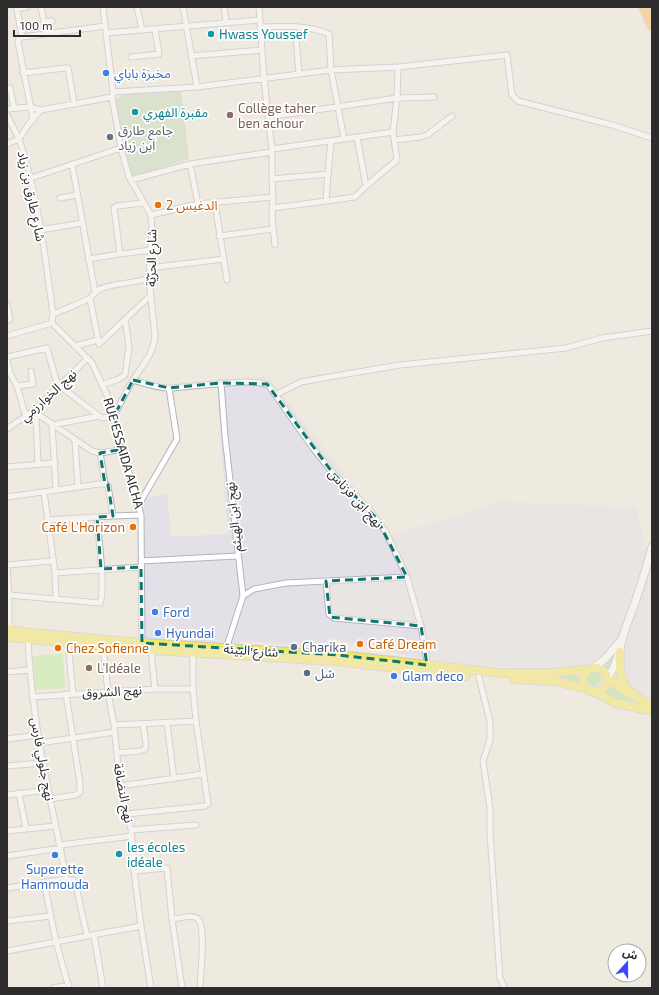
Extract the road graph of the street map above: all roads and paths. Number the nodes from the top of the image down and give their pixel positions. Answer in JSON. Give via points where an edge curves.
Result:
{"nodes":[{"id":1,"x":27,"y":7,"type":"edge"},
{"id":2,"x":41,"y":7,"type":"edge"},
{"id":3,"x":103,"y":7,"type":"edge"},
{"id":4,"x":137,"y":7,"type":"edge"},
{"id":5,"x":183,"y":7,"type":"edge"},
{"id":6,"x":224,"y":7,"type":"edge"},
{"id":7,"x":259,"y":7,"type":"edge"},
{"id":8,"x":644,"y":7,"type":"edge"},
{"id":9,"x":16,"y":8,"type":"edge"},
{"id":10,"x":260,"y":20,"type":"junction"},
{"id":11,"x":52,"y":21,"type":"dead end"},
{"id":12,"x":226,"y":23,"type":"junction"},
{"id":13,"x":105,"y":26,"type":"junction"},
{"id":14,"x":652,"y":26,"type":"edge"},
{"id":15,"x":185,"y":27,"type":"junction"},
{"id":16,"x":261,"y":27,"type":"junction"},
{"id":17,"x":155,"y":29,"type":"junction"},
{"id":18,"x":142,"y":30,"type":"junction"},
{"id":19,"x":106,"y":33,"type":"junction"},
{"id":20,"x":22,"y":37,"type":"junction"},
{"id":21,"x":296,"y":38,"type":"dead end"},
{"id":22,"x":262,"y":50,"type":"junction"},
{"id":23,"x":192,"y":56,"type":"junction"},
{"id":24,"x":132,"y":57,"type":"dead end"},
{"id":25,"x":398,"y":67,"type":"junction"},
{"id":26,"x":331,"y":70,"type":"junction"},
{"id":27,"x":23,"y":73,"type":"junction"},
{"id":28,"x":299,"y":74,"type":"junction"},
{"id":29,"x":264,"y":79,"type":"junction"},
{"id":30,"x":197,"y":86,"type":"junction"},
{"id":31,"x":10,"y":88,"type":"dead end"},
{"id":32,"x":113,"y":94,"type":"junction"},
{"id":33,"x":434,"y":97,"type":"dead end"},
{"id":34,"x":397,"y":98,"type":"junction"},
{"id":35,"x":74,"y":104,"type":"junction"},
{"id":36,"x":338,"y":106,"type":"junction"},
{"id":37,"x":30,"y":107,"type":"junction"},
{"id":38,"x":14,"y":108,"type":"junction"},
{"id":39,"x":7,"y":109,"type":"edge"},
{"id":40,"x":41,"y":110,"type":"junction"},
{"id":41,"x":7,"y":115,"type":"edge"},
{"id":42,"x":452,"y":116,"type":"dead end"},
{"id":43,"x":268,"y":117,"type":"junction"},
{"id":44,"x":33,"y":119,"type":"junction"},
{"id":45,"x":393,"y":132,"type":"junction"},
{"id":46,"x":357,"y":137,"type":"junction"},
{"id":47,"x":652,"y":138,"type":"edge"},
{"id":48,"x":19,"y":139,"type":"junction"},
{"id":49,"x":344,"y":139,"type":"junction"},
{"id":50,"x":394,"y":140,"type":"junction"},
{"id":51,"x":331,"y":141,"type":"junction"},
{"id":52,"x":7,"y":144,"type":"edge"},
{"id":53,"x":121,"y":148,"type":"junction"},
{"id":54,"x":272,"y":151,"type":"junction"},
{"id":55,"x":72,"y":164,"type":"junction"},
{"id":56,"x":190,"y":164,"type":"junction"},
{"id":57,"x":328,"y":174,"type":"junction"},
{"id":58,"x":31,"y":178,"type":"junction"},
{"id":59,"x":272,"y":179,"type":"junction"},
{"id":60,"x":131,"y":180,"type":"junction"},
{"id":61,"x":366,"y":186,"type":"junction"},
{"id":62,"x":77,"y":195,"type":"junction"},
{"id":63,"x":273,"y":197,"type":"junction"},
{"id":64,"x":60,"y":198,"type":"dead end"},
{"id":65,"x":326,"y":201,"type":"junction"},
{"id":66,"x":143,"y":203,"type":"junction"},
{"id":67,"x":215,"y":203,"type":"junction"},
{"id":68,"x":198,"y":204,"type":"junction"},
{"id":69,"x":273,"y":208,"type":"junction"},
{"id":70,"x":150,"y":215,"type":"junction"},
{"id":71,"x":82,"y":223,"type":"junction"},
{"id":72,"x":273,"y":229,"type":"junction"},
{"id":73,"x":40,"y":230,"type":"junction"},
{"id":74,"x":219,"y":236,"type":"junction"},
{"id":75,"x":275,"y":245,"type":"dead end"},
{"id":76,"x":151,"y":250,"type":"junction"},
{"id":77,"x":120,"y":254,"type":"junction"},
{"id":78,"x":88,"y":259,"type":"junction"},
{"id":79,"x":224,"y":259,"type":"junction"},
{"id":80,"x":149,"y":268,"type":"junction"},
{"id":81,"x":149,"y":278,"type":"junction"},
{"id":82,"x":227,"y":280,"type":"dead end"},
{"id":83,"x":95,"y":292,"type":"junction"},
{"id":84,"x":151,"y":295,"type":"junction"},
{"id":85,"x":90,"y":299,"type":"junction"},
{"id":86,"x":7,"y":305,"type":"edge"},
{"id":87,"x":53,"y":314,"type":"junction"},
{"id":88,"x":124,"y":319,"type":"junction"},
{"id":89,"x":8,"y":321,"type":"edge"},
{"id":90,"x":52,"y":323,"type":"junction"},
{"id":91,"x":652,"y":331,"type":"edge"},
{"id":92,"x":7,"y":336,"type":"edge"},
{"id":93,"x":99,"y":342,"type":"junction"},
{"id":94,"x":75,"y":346,"type":"junction"},
{"id":95,"x":7,"y":357,"type":"edge"},
{"id":96,"x":88,"y":358,"type":"junction"},
{"id":97,"x":7,"y":360,"type":"edge"},
{"id":98,"x":31,"y":371,"type":"dead end"},
{"id":99,"x":9,"y":378,"type":"edge"},
{"id":100,"x":133,"y":380,"type":"junction"},
{"id":101,"x":221,"y":383,"type":"junction"},
{"id":102,"x":103,"y":384,"type":"junction"},
{"id":103,"x":17,"y":386,"type":"junction"},
{"id":104,"x":60,"y":386,"type":"junction"},
{"id":105,"x":169,"y":388,"type":"junction"},
{"id":106,"x":275,"y":395,"type":"junction"},
{"id":107,"x":34,"y":412,"type":"junction"},
{"id":108,"x":99,"y":416,"type":"junction"},
{"id":109,"x":114,"y":416,"type":"junction"},
{"id":110,"x":26,"y":417,"type":"junction"},
{"id":111,"x":52,"y":425,"type":"junction"},
{"id":112,"x":7,"y":429,"type":"edge"},
{"id":113,"x":75,"y":441,"type":"junction"},
{"id":114,"x":124,"y":449,"type":"junction"},
{"id":115,"x":100,"y":453,"type":"junction"},
{"id":116,"x":54,"y":463,"type":"junction"},
{"id":117,"x":38,"y":464,"type":"junction"},
{"id":118,"x":7,"y":467,"type":"edge"},
{"id":119,"x":105,"y":484,"type":"junction"},
{"id":120,"x":78,"y":486,"type":"junction"},
{"id":121,"x":56,"y":490,"type":"junction"},
{"id":122,"x":44,"y":492,"type":"junction"},
{"id":123,"x":7,"y":497,"type":"edge"},
{"id":124,"x":138,"y":506,"type":"junction"},
{"id":125,"x":141,"y":514,"type":"junction"},
{"id":126,"x":113,"y":516,"type":"junction"},
{"id":127,"x":97,"y":517,"type":"junction"},
{"id":128,"x":47,"y":520,"type":"junction"},
{"id":129,"x":652,"y":547,"type":"edge"},
{"id":130,"x":237,"y":556,"type":"junction"},
{"id":131,"x":52,"y":561,"type":"junction"},
{"id":132,"x":141,"y":561,"type":"junction"},
{"id":133,"x":7,"y":565,"type":"edge"},
{"id":134,"x":141,"y":567,"type":"junction"},
{"id":135,"x":101,"y":569,"type":"junction"},
{"id":136,"x":55,"y":573,"type":"junction"},
{"id":137,"x":407,"y":577,"type":"junction"},
{"id":138,"x":326,"y":581,"type":"junction"},
{"id":139,"x":9,"y":595,"type":"junction"},
{"id":140,"x":243,"y":596,"type":"junction"},
{"id":141,"x":56,"y":598,"type":"junction"},
{"id":142,"x":8,"y":610,"type":"edge"},
{"id":143,"x":421,"y":626,"type":"junction"},
{"id":144,"x":8,"y":632,"type":"edge"},
{"id":145,"x":28,"y":638,"type":"junction"},
{"id":146,"x":623,"y":638,"type":"junction"},
{"id":147,"x":68,"y":642,"type":"junction"},
{"id":148,"x":103,"y":646,"type":"junction"},
{"id":149,"x":142,"y":646,"type":"junction"},
{"id":150,"x":226,"y":648,"type":"junction"},
{"id":151,"x":151,"y":650,"type":"junction"},
{"id":152,"x":620,"y":652,"type":"junction"},
{"id":153,"x":193,"y":653,"type":"junction"},
{"id":154,"x":428,"y":668,"type":"junction"},
{"id":155,"x":591,"y":669,"type":"junction"},
{"id":156,"x":29,"y":670,"type":"junction"},
{"id":157,"x":7,"y":672,"type":"edge"},
{"id":158,"x":479,"y":677,"type":"junction"},
{"id":159,"x":607,"y":679,"type":"junction"},
{"id":160,"x":155,"y":689,"type":"junction"},
{"id":161,"x":193,"y":689,"type":"junction"},
{"id":162,"x":591,"y":690,"type":"junction"},
{"id":163,"x":108,"y":692,"type":"junction"},
{"id":164,"x":66,"y":694,"type":"junction"},
{"id":165,"x":73,"y":694,"type":"junction"},
{"id":166,"x":32,"y":697,"type":"junction"},
{"id":167,"x":651,"y":708,"type":"edge"},
{"id":168,"x":196,"y":722,"type":"junction"},
{"id":169,"x":167,"y":723,"type":"junction"},
{"id":170,"x":143,"y":724,"type":"junction"},
{"id":171,"x":114,"y":725,"type":"junction"},
{"id":172,"x":115,"y":732,"type":"junction"},
{"id":173,"x":7,"y":734,"type":"edge"},
{"id":174,"x":38,"y":735,"type":"junction"},
{"id":175,"x":74,"y":738,"type":"junction"},
{"id":176,"x":7,"y":739,"type":"edge"},
{"id":177,"x":39,"y":743,"type":"junction"},
{"id":178,"x":117,"y":753,"type":"junction"},
{"id":179,"x":42,"y":763,"type":"junction"},
{"id":180,"x":7,"y":766,"type":"edge"},
{"id":181,"x":203,"y":774,"type":"junction"},
{"id":182,"x":174,"y":779,"type":"junction"},
{"id":183,"x":120,"y":786,"type":"junction"},
{"id":184,"x":48,"y":790,"type":"junction"},
{"id":185,"x":19,"y":793,"type":"junction"},
{"id":186,"x":7,"y":795,"type":"edge"},
{"id":187,"x":50,"y":798,"type":"junction"},
{"id":188,"x":127,"y":814,"type":"junction"},
{"id":189,"x":196,"y":825,"type":"dead end"},
{"id":190,"x":55,"y":826,"type":"junction"},
{"id":191,"x":26,"y":829,"type":"junction"},
{"id":192,"x":131,"y":830,"type":"junction"},
{"id":193,"x":7,"y":831,"type":"edge"},
{"id":194,"x":132,"y":836,"type":"junction"},
{"id":195,"x":61,"y":846,"type":"junction"},
{"id":196,"x":7,"y":856,"type":"edge"},
{"id":197,"x":134,"y":871,"type":"junction"},
{"id":198,"x":66,"y":879,"type":"junction"},
{"id":199,"x":44,"y":882,"type":"junction"},
{"id":200,"x":7,"y":888,"type":"edge"},
{"id":201,"x":51,"y":916,"type":"junction"},
{"id":202,"x":172,"y":919,"type":"junction"},
{"id":203,"x":7,"y":921,"type":"edge"},
{"id":204,"x":141,"y":926,"type":"junction"},
{"id":205,"x":94,"y":935,"type":"junction"},
{"id":206,"x":87,"y":936,"type":"junction"},
{"id":207,"x":56,"y":942,"type":"junction"},
{"id":208,"x":7,"y":951,"type":"edge"},
{"id":209,"x":69,"y":986,"type":"edge"},
{"id":210,"x":53,"y":988,"type":"edge"},
{"id":211,"x":104,"y":988,"type":"edge"},
{"id":212,"x":150,"y":988,"type":"edge"},
{"id":213,"x":182,"y":988,"type":"edge"},
{"id":214,"x":200,"y":988,"type":"edge"},
{"id":215,"x":505,"y":988,"type":"edge"}],
"edges":[{"from":1,"to":9,"type":"street"},
{"from":2,"to":11,"type":"street","via":[[44,22]]},
{"from":3,"to":13,"type":"street","name":"شارع الحرّيّة"},
{"from":4,"to":18,"type":"street"},
{"from":5,"to":15,"type":"street"},
{"from":6,"to":12,"type":"street"},
{"from":7,"to":10,"type":"street"},
{"from":8,"to":14,"type":"highway"},
{"from":9,"to":20,"type":"street"},
{"from":10,"to":12,"type":"street"},
{"from":10,"to":16,"type":"street"},
{"from":12,"to":15,"type":"street"},
{"from":13,"to":19,"type":"street","name":"شارع الحرّيّة"},
{"from":13,"to":20,"type":"street"},
{"from":15,"to":17,"type":"street"},
{"from":15,"to":23,"type":"street"},
{"from":16,"to":22,"type":"street"},
{"from":16,"to":26,"type":"street","via":[[290,26],[329,34]]},
{"from":17,"to":18,"type":"street"},
{"from":17,"to":24,"type":"street","via":[[159,54]]},
{"from":18,"to":19,"type":"street"},
{"from":19,"to":32,"type":"street","name":"شارع الحرّيّة"},
{"from":20,"to":27,"type":"street","via":[[18,40]]},
{"from":21,"to":28,"type":"street"},
{"from":22,"to":23,"type":"street"},
{"from":22,"to":29,"type":"street"},
{"from":23,"to":30,"type":"street"},
{"from":25,"to":26,"type":"street"},
{"from":25,"to":34,"type":"street"},
{"from":25,"to":47,"type":"street","via":[[507,55],[512,95],[518,101]]},
{"from":26,"to":28,"type":"street"},
{"from":26,"to":36,"type":"street"},
{"from":27,"to":35,"type":"street","via":[[68,68]]},
{"from":27,"to":37,"type":"street"},
{"from":28,"to":29,"type":"street"},
{"from":29,"to":30,"type":"street"},
{"from":29,"to":43,"type":"street"},
{"from":30,"to":32,"type":"street"},
{"from":31,"to":38,"type":"street"},
{"from":32,"to":35,"type":"street"},
{"from":32,"to":53,"type":"street","name":"شارع الحرّيّة"},
{"from":33,"to":34,"type":"street"},
{"from":34,"to":36,"type":"street"},
{"from":34,"to":45,"type":"street"},
{"from":35,"to":40,"type":"street"},
{"from":36,"to":43,"type":"street"},
{"from":36,"to":49,"type":"street"},
{"from":37,"to":38,"type":"street"},
{"from":37,"to":40,"type":"street"},
{"from":37,"to":44,"type":"street"},
{"from":38,"to":39,"type":"street"},
{"from":40,"to":44,"type":"street","name":"شارع طارق بن زياد"},
{"from":41,"to":48,"type":"street"},
{"from":42,"to":50,"type":"street","via":[[427,135]]},
{"from":43,"to":54,"type":"street"},
{"from":44,"to":48,"type":"street","name":"شارع طارق بن زياد"},
{"from":45,"to":46,"type":"street"},
{"from":45,"to":50,"type":"street"},
{"from":46,"to":49,"type":"street"},
{"from":46,"to":61,"type":"street"},
{"from":48,"to":52,"type":"street"},
{"from":48,"to":58,"type":"street","name":"شارع طارق بن زياد"},
{"from":49,"to":51,"type":"street"},
{"from":50,"to":61,"type":"street","via":[[398,158]]},
{"from":51,"to":54,"type":"street"},
{"from":51,"to":57,"type":"street"},
{"from":53,"to":55,"type":"street"},
{"from":53,"to":60,"type":"street","name":"شارع الحرّيّة"},
{"from":54,"to":56,"type":"street"},
{"from":54,"to":59,"type":"street"},
{"from":55,"to":58,"type":"street"},
{"from":55,"to":62,"type":"street"},
{"from":56,"to":60,"type":"street"},
{"from":56,"to":68,"type":"street"},
{"from":57,"to":59,"type":"street"},
{"from":57,"to":65,"type":"street"},
{"from":58,"to":73,"type":"street","name":"شارع طارق بن زياد"},
{"from":59,"to":63,"type":"street"},
{"from":60,"to":66,"type":"street","name":"شارع الحرّيّة"},
{"from":61,"to":65,"type":"street","via":[[355,197]]},
{"from":62,"to":64,"type":"street"},
{"from":62,"to":71,"type":"street"},
{"from":63,"to":67,"type":"street"},
{"from":63,"to":69,"type":"street"},
{"from":65,"to":69,"type":"street"},
{"from":66,"to":70,"type":"street","name":"شارع الحرّيّة"},
{"from":66,"to":77,"type":"street","via":[[114,208]]},
{"from":67,"to":68,"type":"street"},
{"from":67,"to":74,"type":"street"},
{"from":68,"to":70,"type":"street"},
{"from":69,"to":72,"type":"street"},
{"from":70,"to":76,"type":"street","name":"شارع الحرّيّة"},
{"from":71,"to":73,"type":"street"},
{"from":71,"to":78,"type":"street"},
{"from":72,"to":74,"type":"street"},
{"from":72,"to":75,"type":"street"},
{"from":73,"to":87,"type":"street","name":"شارع طارق بن زياد"},
{"from":74,"to":79,"type":"street"},
{"from":76,"to":77,"type":"street"},
{"from":76,"to":80,"type":"street","name":"شارع الحرّيّة"},
{"from":77,"to":78,"type":"street"},
{"from":78,"to":83,"type":"street"},
{"from":79,"to":80,"type":"street"},
{"from":79,"to":82,"type":"street"},
{"from":80,"to":81,"type":"street","name":"شارع الحرّيّة"},
{"from":81,"to":83,"type":"street"},
{"from":81,"to":84,"type":"street","name":"شارع الحرّيّة"},
{"from":83,"to":85,"type":"street"},
{"from":84,"to":88,"type":"street"},
{"from":84,"to":100,"type":"street","name":"شارع الحرّيّة","via":[[154,345],[150,358]]},
{"from":85,"to":87,"type":"street"},
{"from":85,"to":93,"type":"street"},
{"from":86,"to":89,"type":"street","via":[[10,319]]},
{"from":87,"to":90,"type":"street","name":"شارع طارق بن زياد"},
{"from":88,"to":93,"type":"street"},
{"from":88,"to":102,"type":"street","via":[[129,347],[125,375]]},
{"from":90,"to":92,"type":"street"},
{"from":90,"to":94,"type":"street","name":"RUE ESSAIDA AICHA"},
{"from":91,"to":106,"type":"street","via":[[602,338],[566,348],[400,365],[329,377],[301,382]]},
{"from":93,"to":94,"type":"street"},
{"from":94,"to":96,"type":"street","name":"RUE ESSAIDA AICHA"},
{"from":95,"to":104,"type":"street","via":[[47,348]]},
{"from":96,"to":102,"type":"street","name":"RUE ESSAIDA AICHA"},
{"from":96,"to":104,"type":"street","name":"نهج الخوارزمي"},
{"from":97,"to":99,"type":"street"},
{"from":98,"to":103,"type":"street","via":[[33,384]]},
{"from":99,"to":103,"type":"street"},
{"from":100,"to":105,"type":"street"},
{"from":100,"to":109,"type":"street","name":"شارع الحرّيّة"},
{"from":101,"to":105,"type":"street"},
{"from":101,"to":106,"type":"street","name":"نهج ابن فرناس","via":[[267,384]]},
{"from":101,"to":130,"type":"street","name":"نهج ابن الهيثم"},
{"from":102,"to":109,"type":"street","name":"RUE ESSAIDA AICHA"},
{"from":103,"to":110,"type":"street"},
{"from":104,"to":107,"type":"street","name":"نهج الخوارزمي"},
{"from":104,"to":108,"type":"street"},
{"from":105,"to":124,"type":"street","via":[[177,440]]},
{"from":106,"to":137,"type":"street","name":"نهج ابن فرناس","via":[[332,472],[377,519]]},
{"from":107,"to":110,"type":"street","name":"نهج الخوارزمي"},
{"from":107,"to":111,"type":"street"},
{"from":107,"to":117,"type":"street"},
{"from":108,"to":109,"type":"street"},
{"from":108,"to":111,"type":"street"},
{"from":109,"to":114,"type":"street","name":"RUE ESSAIDA AICHA"},
{"from":110,"to":112,"type":"street","name":"نهج الخوارزمي"},
{"from":111,"to":113,"type":"street"},
{"from":111,"to":116,"type":"street"},
{"from":113,"to":115,"type":"street","via":[[88,450]]},
{"from":113,"to":120,"type":"street"},
{"from":114,"to":115,"type":"street"},
{"from":114,"to":124,"type":"street","name":"RUE ESSAIDA AICHA"},
{"from":115,"to":119,"type":"street"},
{"from":116,"to":117,"type":"street"},
{"from":116,"to":121,"type":"street"},
{"from":117,"to":118,"type":"street"},
{"from":119,"to":120,"type":"street"},
{"from":119,"to":126,"type":"street","via":[[108,486]]},
{"from":120,"to":121,"type":"street"},
{"from":121,"to":122,"type":"street"},
{"from":122,"to":123,"type":"street"},
{"from":122,"to":128,"type":"street"},
{"from":124,"to":125,"type":"street","name":"RUE ESSAIDA AICHA"},
{"from":125,"to":126,"type":"street"},
{"from":125,"to":132,"type":"street","name":"RUE ESSAIDA AICHA"},
{"from":126,"to":127,"type":"street"},
{"from":127,"to":128,"type":"street"},
{"from":127,"to":135,"type":"street"},
{"from":128,"to":131,"type":"street"},
{"from":129,"to":146,"type":"main road"},
{"from":130,"to":132,"type":"street"},
{"from":130,"to":140,"type":"street","name":"نهج ابن الهيثم"},
{"from":131,"to":133,"type":"street"},
{"from":131,"to":136,"type":"street"},
{"from":132,"to":134,"type":"street","name":"RUE ESSAIDA AICHA"},
{"from":133,"to":139,"type":"street"},
{"from":134,"to":135,"type":"street"},
{"from":134,"to":149,"type":"street","name":"RUE ESSAIDA AICHA"},
{"from":135,"to":136,"type":"street"},
{"from":135,"to":141,"type":"street","via":[[100,603]]},
{"from":136,"to":141,"type":"street"},
{"from":137,"to":138,"type":"street"},
{"from":137,"to":143,"type":"street","name":"نهج ابن فرناس"},
{"from":138,"to":140,"type":"street","via":[[286,583],[254,589]]},
{"from":138,"to":143,"type":"street","via":[[329,614],[334,618]]},
{"from":139,"to":141,"type":"street"},
{"from":139,"to":142,"type":"street"},
{"from":140,"to":150,"type":"street","name":"نهج ابن الهيثم"},
{"from":142,"to":144,"type":"street"},
{"from":143,"to":154,"type":"street","name":"نهج ابن فرناس"},
{"from":144,"to":145,"type":"main road","name":"شارع البيئة"},
{"from":144,"to":149,"type":"main road","name":"شارع البيئة"},
{"from":145,"to":147,"type":"main road","name":"شارع البيئة"},
{"from":145,"to":156,"type":"street","name":"نهج جلولي فارس"},
{"from":146,"to":152,"type":"main road"},
{"from":146,"to":155,"type":"main road","via":[[605,659]]},
{"from":147,"to":148,"type":"main road","name":"شارع البيئة"},
{"from":147,"to":165,"type":"street"},
{"from":148,"to":149,"type":"main road","name":"شارع البيئة"},
{"from":148,"to":163,"type":"street","name":"نهج النضافة"},
{"from":149,"to":150,"type":"main road","name":"شارع البيئة"},
{"from":149,"to":151,"type":"main road","name":"شارع البيئة"},
{"from":150,"to":154,"type":"main road","name":"شارع البيئة","via":[[338,655]]},
{"from":151,"to":153,"type":"main road","name":"شارع البيئة"},
{"from":151,"to":160,"type":"street"},
{"from":152,"to":159,"type":"main road"},
{"from":152,"to":167,"type":"main road","via":[[619,668],[623,684]]},
{"from":153,"to":154,"type":"main road","name":"شارع البيئة"},
{"from":153,"to":161,"type":"street"},
{"from":154,"to":155,"type":"main road","name":"شارع البيئة","via":[[515,674]]},
{"from":154,"to":158,"type":"main road","name":"شارع البيئة"},
{"from":155,"to":159,"type":"main road","via":[[600,669]]},
{"from":155,"to":162,"type":"main road","via":[[584,678],[584,682]]},
{"from":156,"to":157,"type":"street"},
{"from":156,"to":166,"type":"street","name":"نهج جلولي فارس"},
{"from":158,"to":162,"type":"main road","name":"شارع البيئة","via":[[543,680]]},
{"from":158,"to":215,"type":"street","via":[[490,722],[490,740],[483,762],[490,808],[500,978]]},
{"from":159,"to":162,"type":"main road","via":[[604,688],[599,691]]},
{"from":159,"to":167,"type":"main road"},
{"from":160,"to":161,"type":"street","name":"نهج الشروق"},
{"from":160,"to":163,"type":"street","name":"نهج الشروق"},
{"from":161,"to":168,"type":"street"},
{"from":162,"to":167,"type":"main road","name":"شارع البيئة","via":[[616,703]]},
{"from":163,"to":165,"type":"street","name":"نهج الشروق"},
{"from":163,"to":171,"type":"street","name":"نهج النضافة"},
{"from":164,"to":165,"type":"street","name":"نهج الشروق"},
{"from":164,"to":166,"type":"street","name":"نهج الشروق"},
{"from":164,"to":175,"type":"street"},
{"from":166,"to":174,"type":"street","name":"نهج جلولي فارس"},
{"from":168,"to":169,"type":"street"},
{"from":168,"to":181,"type":"street"},
{"from":169,"to":170,"type":"street"},
{"from":169,"to":182,"type":"street"},
{"from":170,"to":171,"type":"street"},
{"from":170,"to":178,"type":"street","via":[[145,748],[140,751]]},
{"from":171,"to":172,"type":"street","name":"نهج النضافة"},
{"from":172,"to":175,"type":"street"},
{"from":172,"to":178,"type":"street","name":"نهج النضافة"},
{"from":173,"to":176,"type":"street"},
{"from":174,"to":176,"type":"street"},
{"from":174,"to":177,"type":"street","name":"نهج جلولي فارس"},
{"from":175,"to":177,"type":"street"},
{"from":175,"to":187,"type":"street","via":[[80,792],[76,795]]},
{"from":177,"to":179,"type":"street","name":"نهج جلولي فارس"},
{"from":178,"to":183,"type":"street","name":"نهج النضافة"},
{"from":179,"to":180,"type":"street"},
{"from":179,"to":184,"type":"street","name":"نهج جلولي فارس"},
{"from":181,"to":182,"type":"street"},
{"from":181,"to":188,"type":"street","via":[[208,802],[205,806]]},
{"from":182,"to":183,"type":"street"},
{"from":183,"to":188,"type":"street","name":"نهج النضافة"},
{"from":184,"to":185,"type":"street"},
{"from":184,"to":187,"type":"street","name":"نهج جلولي فارس"},
{"from":185,"to":186,"type":"street"},
{"from":185,"to":191,"type":"street"},
{"from":187,"to":190,"type":"street","name":"نهج جلولي فارس"},
{"from":188,"to":192,"type":"street","name":"نهج النضافة"},
{"from":189,"to":192,"type":"street"},
{"from":190,"to":191,"type":"street"},
{"from":190,"to":195,"type":"street","name":"نهج جلولي فارس"},
{"from":191,"to":193,"type":"street"},
{"from":192,"to":194,"type":"street","name":"نهج النضافة"},
{"from":194,"to":195,"type":"street"},
{"from":194,"to":197,"type":"street","name":"نهج النضافة"},
{"from":195,"to":196,"type":"street"},
{"from":195,"to":198,"type":"street","name":"نهج جلولي فارس"},
{"from":197,"to":202,"type":"street","via":[[167,868]]},
{"from":197,"to":204,"type":"street","name":"نهج النضافة"},
{"from":198,"to":199,"type":"street"},
{"from":198,"to":206,"type":"street","via":[[75,882]]},
{"from":199,"to":200,"type":"street"},
{"from":199,"to":201,"type":"street"},
{"from":201,"to":203,"type":"street"},
{"from":201,"to":207,"type":"street"},
{"from":202,"to":213,"type":"street"},
{"from":202,"to":214,"type":"street","via":[[194,917],[199,920],[202,934]]},
{"from":204,"to":205,"type":"street"},
{"from":204,"to":212,"type":"street","name":"نهج النضافة"},
{"from":205,"to":206,"type":"street"},
{"from":205,"to":211,"type":"street"},
{"from":206,"to":207,"type":"street"},
{"from":207,"to":208,"type":"street"},
{"from":207,"to":209,"type":"street"},
{"from":209,"to":210,"type":"street"}]}
